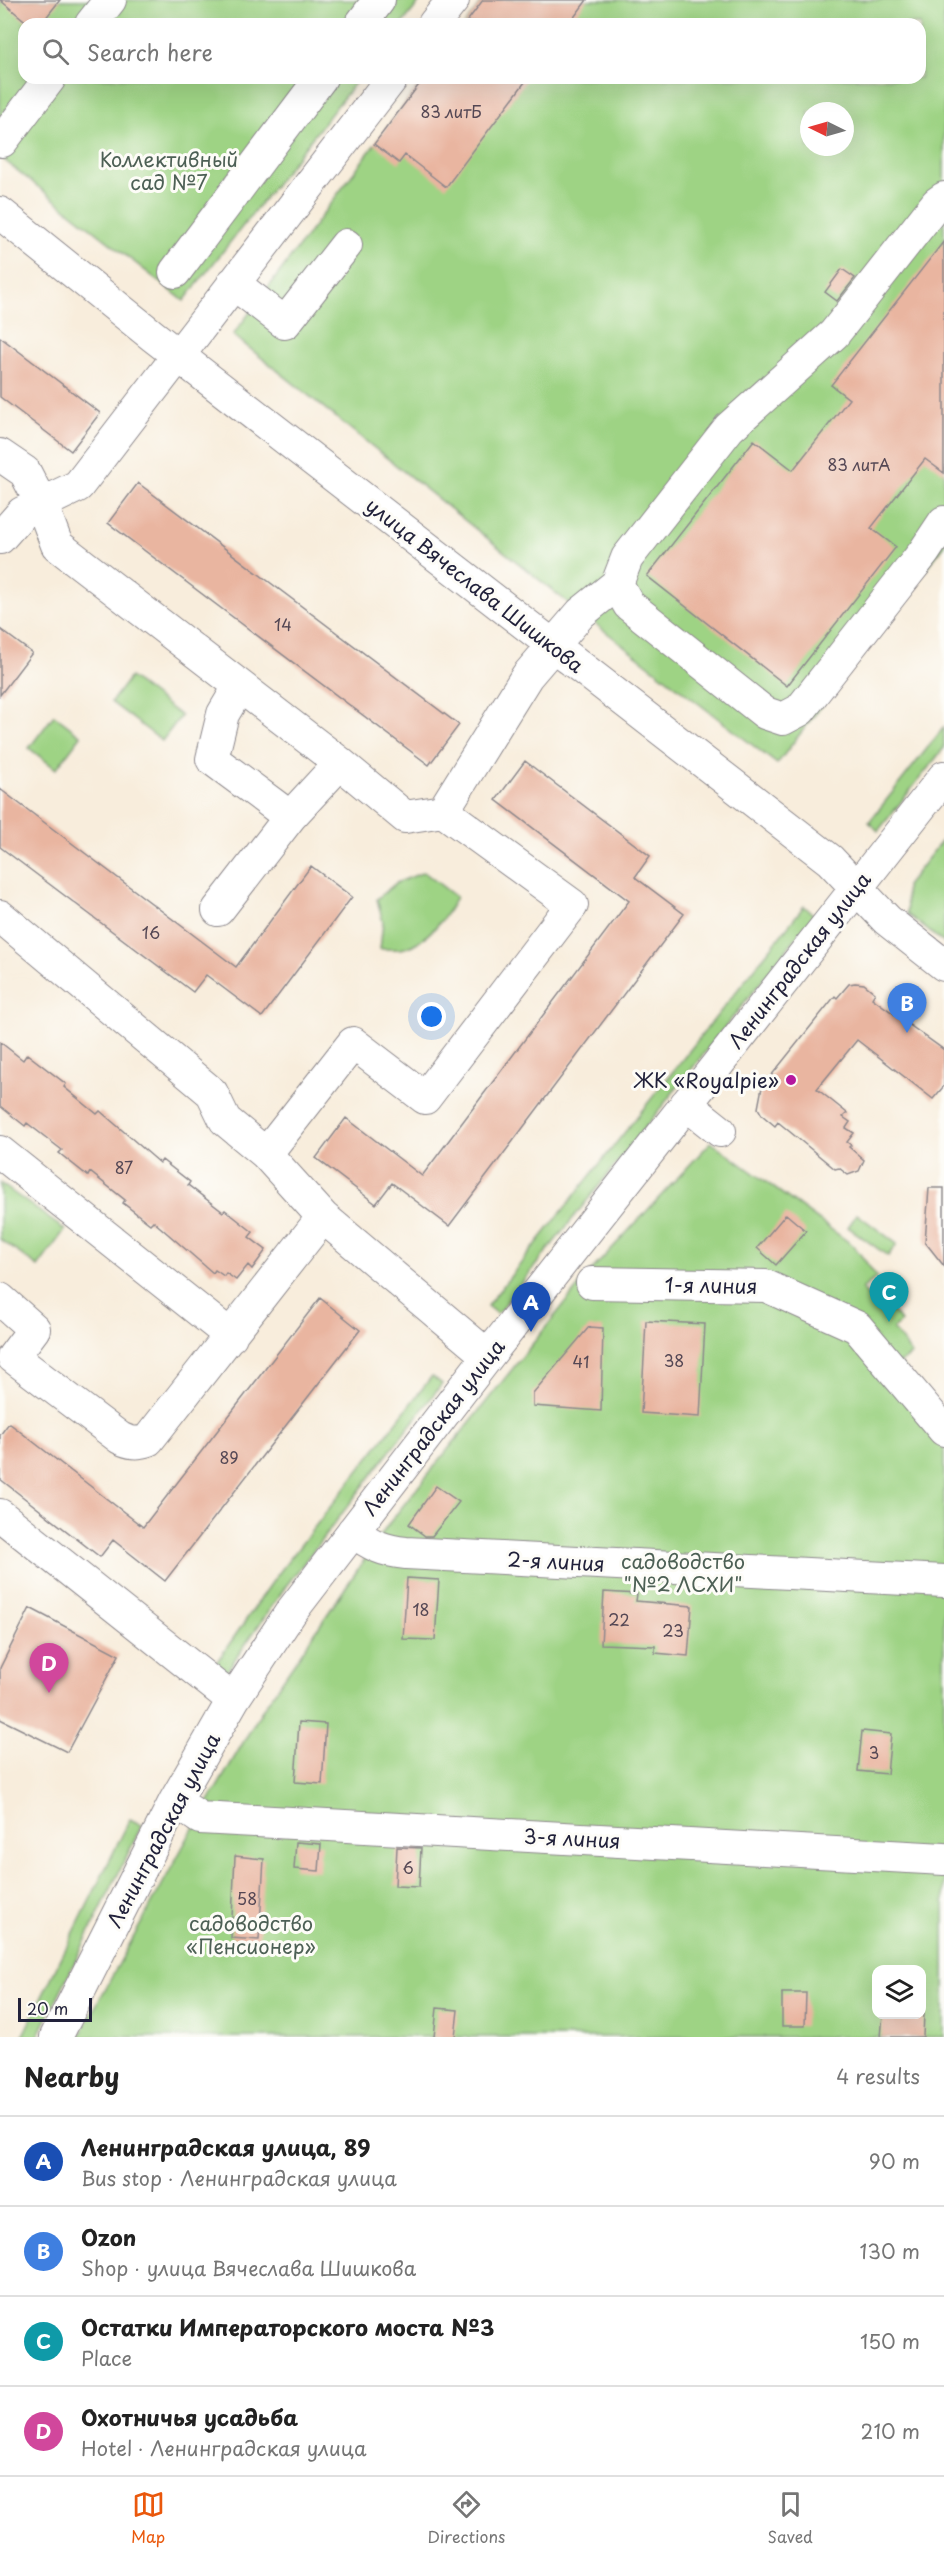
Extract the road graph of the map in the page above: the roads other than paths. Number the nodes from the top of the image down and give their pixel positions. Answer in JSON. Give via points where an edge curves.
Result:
{"nodes":[{"id":1,"x":110,"y":0,"type":"edge"},
{"id":2,"x":379,"y":0,"type":"edge"},
{"id":3,"x":453,"y":0,"type":"edge"},
{"id":4,"x":96,"y":18,"type":"edge"},
{"id":5,"x":366,"y":18,"type":"edge"},
{"id":6,"x":439,"y":18,"type":"edge"},
{"id":7,"x":45,"y":84,"type":"edge"},
{"id":8,"x":317,"y":84,"type":"edge"},
{"id":9,"x":387,"y":84,"type":"edge"},
{"id":10,"x":2,"y":141,"type":"dead end"},
{"id":11,"x":944,"y":198,"type":"edge"},
{"id":12,"x":0,"y":213,"type":"edge"},
{"id":13,"x":346,"y":245,"type":"dead end"},
{"id":14,"x":176,"y":272,"type":"dead end"},
{"id":15,"x":233,"y":283,"type":"junction"},
{"id":16,"x":178,"y":355,"type":"junction"},
{"id":17,"x":0,"y":455,"type":"edge"},
{"id":18,"x":42,"y":505,"type":"junction"},
{"id":19,"x":944,"y":522,"type":"edge"},
{"id":20,"x":3,"y":529,"type":"edge"},
{"id":21,"x":617,"y":584,"type":"junction"},
{"id":22,"x":552,"y":645,"type":"junction"},
{"id":23,"x":239,"y":687,"type":"junction"},
{"id":24,"x":340,"y":763,"type":"junction"},
{"id":25,"x":944,"y":777,"type":"edge"},
{"id":26,"x":443,"y":811,"type":"junction"},
{"id":27,"x":290,"y":817,"type":"junction"},
{"id":28,"x":856,"y":888,"type":"junction"},
{"id":29,"x":218,"y":910,"type":"dead end"},
{"id":30,"x":0,"y":916,"type":"edge"},
{"id":31,"x":944,"y":965,"type":"edge"},
{"id":32,"x":686,"y":1104,"type":"junction"},
{"id":33,"x":720,"y":1131,"type":"dead end"},
{"id":34,"x":0,"y":1152,"type":"edge"},
{"id":35,"x":266,"y":1154,"type":"junction"},
{"id":36,"x":323,"y":1217,"type":"junction"},
{"id":37,"x":592,"y":1283,"type":"dead end"},
{"id":38,"x":0,"y":1299,"type":"edge"},
{"id":39,"x":231,"y":1336,"type":"junction"},
{"id":40,"x":488,"y":1356,"type":"junction"},
{"id":41,"x":7,"y":1366,"type":"edge"},
{"id":42,"x":944,"y":1430,"type":"edge"},
{"id":43,"x":0,"y":1515,"type":"edge"},
{"id":44,"x":353,"y":1531,"type":"junction"},
{"id":45,"x":944,"y":1581,"type":"edge"},
{"id":46,"x":233,"y":1700,"type":"junction"},
{"id":47,"x":188,"y":1810,"type":"junction"},
{"id":48,"x":944,"y":1858,"type":"edge"},
{"id":49,"x":56,"y":2037,"type":"edge"}],
"edges":[{"from":1,"to":4,"type":"street"},
{"from":2,"to":5,"type":"street"},
{"from":3,"to":6,"type":"street"},
{"from":7,"to":10,"type":"street"},
{"from":8,"to":14,"type":"street"},
{"from":9,"to":15,"type":"street"},
{"from":11,"to":21,"type":"street","via":[[834,334],[729,428],[627,558]]},
{"from":12,"to":16,"type":"street","name":"улица Вячеслава Шишкова"},
{"from":13,"to":15,"type":"street","via":[[285,324]]},
{"from":15,"to":16,"type":"street"},
{"from":16,"to":18,"type":"street","via":[[78,486]]},
{"from":16,"to":22,"type":"street","name":"улица Вячеслава Шишкова"},
{"from":17,"to":18,"type":"street","via":[[25,472]]},
{"from":18,"to":20,"type":"street","via":[[22,513]]},
{"from":18,"to":23,"type":"street","via":[[57,545]]},
{"from":19,"to":21,"type":"street","via":[[801,710],[783,719],[765,713],[629,605]]},
{"from":21,"to":22,"type":"street","via":[[581,613]]},
{"from":22,"to":26,"type":"street","via":[[528,676]]},
{"from":22,"to":28,"type":"street","name":"улица Вячеслава Шишкова","via":[[830,860]]},
{"from":23,"to":24,"type":"street"},
{"from":23,"to":27,"type":"street","via":[[223,714],[212,759]]},
{"from":24,"to":26,"type":"street","via":[[405,817]]},
{"from":24,"to":27,"type":"street"},
{"from":25,"to":28,"type":"street","name":"Ленинградская улица"},
{"from":26,"to":35,"type":"street","via":[[572,905],[425,1098],[353,1043]]},
{"from":27,"to":29,"type":"street"},
{"from":28,"to":31,"type":"street","name":"улица Вячеслава Шишкова","via":[[887,920]]},
{"from":28,"to":32,"type":"street","name":"Ленинградская улица"},
{"from":30,"to":35,"type":"street","via":[[212,1094],[225,1120]]},
{"from":32,"to":33,"type":"street"},
{"from":32,"to":40,"type":"street","name":"Ленинградская улица"},
{"from":34,"to":39,"type":"street"},
{"from":35,"to":36,"type":"street"},
{"from":36,"to":39,"type":"street"},
{"from":36,"to":40,"type":"street"},
{"from":37,"to":42,"type":"street","name":"1-я линия","via":[[766,1286],[857,1327]]},
{"from":38,"to":41,"type":"street","via":[[34,1329]]},
{"from":39,"to":41,"type":"street","via":[[148,1440],[140,1443],[120,1438]]},
{"from":40,"to":44,"type":"street","name":"Ленинградская улица"},
{"from":43,"to":46,"type":"street"},
{"from":44,"to":45,"type":"street","name":"2-я линия","via":[[384,1551]]},
{"from":44,"to":46,"type":"street","name":"Ленинградская улица","via":[[291,1612]]},
{"from":46,"to":47,"type":"street","name":"Ленинградская улица"},
{"from":47,"to":48,"type":"street","name":"3-я линия"},
{"from":47,"to":49,"type":"street","name":"Ленинградская улица"}]}
